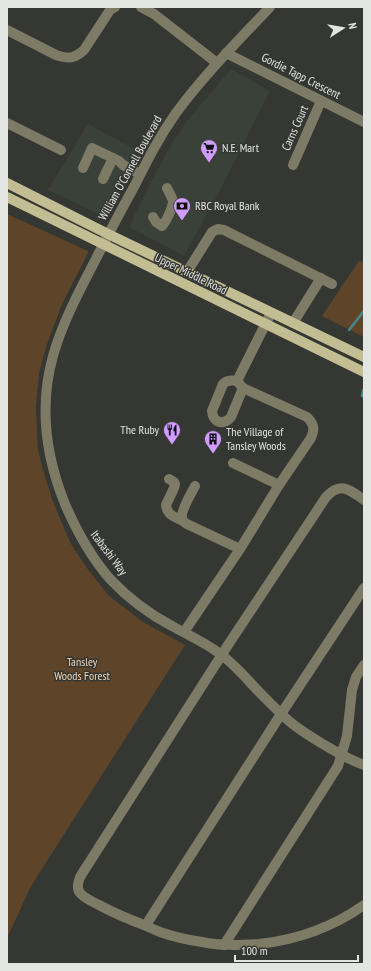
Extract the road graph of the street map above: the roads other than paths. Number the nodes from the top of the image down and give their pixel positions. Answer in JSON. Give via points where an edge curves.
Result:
{"nodes":[{"id":1,"x":141,"y":7,"type":"edge"},
{"id":2,"x":270,"y":7,"type":"edge"},
{"id":3,"x":111,"y":8,"type":"edge"},
{"id":4,"x":7,"y":30,"type":"edge"},
{"id":5,"x":226,"y":53,"type":"junction"},
{"id":6,"x":217,"y":63,"type":"junction"},
{"id":7,"x":321,"y":101,"type":"junction"},
{"id":8,"x":364,"y":122,"type":"edge"},
{"id":9,"x":7,"y":123,"type":"edge"},
{"id":10,"x":61,"y":150,"type":"dead end"},
{"id":11,"x":113,"y":158,"type":"junction"},
{"id":12,"x":293,"y":165,"type":"dead end"},
{"id":13,"x":83,"y":168,"type":"dead end"},
{"id":14,"x":140,"y":174,"type":"junction"},
{"id":15,"x":103,"y":179,"type":"dead end"},
{"id":16,"x":7,"y":183,"type":"edge"},
{"id":17,"x":167,"y":188,"type":"dead end"},
{"id":18,"x":7,"y":197,"type":"edge"},
{"id":19,"x":153,"y":217,"type":"dead end"},
{"id":20,"x":108,"y":234,"type":"junction"},
{"id":21,"x":103,"y":245,"type":"junction"},
{"id":22,"x":187,"y":272,"type":"junction"},
{"id":23,"x":321,"y":278,"type":"junction"},
{"id":24,"x":332,"y":284,"type":"dead end"},
{"id":25,"x":270,"y":312,"type":"junction"},
{"id":26,"x":293,"y":323,"type":"junction"},
{"id":27,"x":265,"y":324,"type":"junction"},
{"id":28,"x":364,"y":357,"type":"edge"},
{"id":29,"x":364,"y":372,"type":"edge"},
{"id":30,"x":233,"y":463,"type":"dead end"},
{"id":31,"x":169,"y":478,"type":"dead end"},
{"id":32,"x":279,"y":484,"type":"junction"},
{"id":33,"x":195,"y":486,"type":"dead end"},
{"id":34,"x":364,"y":500,"type":"edge"},
{"id":35,"x":183,"y":521,"type":"junction"},
{"id":36,"x":240,"y":549,"type":"junction"},
{"id":37,"x":364,"y":588,"type":"edge"},
{"id":38,"x":184,"y":632,"type":"junction"},
{"id":39,"x":222,"y":655,"type":"junction"},
{"id":40,"x":364,"y":665,"type":"edge"},
{"id":41,"x":281,"y":714,"type":"junction"},
{"id":42,"x":342,"y":755,"type":"junction"},
{"id":43,"x":364,"y":765,"type":"edge"},
{"id":44,"x":364,"y":905,"type":"edge"},
{"id":45,"x":146,"y":926,"type":"junction"},
{"id":46,"x":224,"y":945,"type":"junction"}],
"edges":[{"from":1,"to":6,"type":"street","via":[[154,14]]},
{"from":2,"to":5,"type":"street","name":"William O'Connell Boulevard"},
{"from":3,"to":4,"type":"street","via":[[84,50],[73,57],[56,55]]},
{"from":5,"to":6,"type":"street","name":"William O'Connell Boulevard"},
{"from":5,"to":7,"type":"street","name":"Gordie Tapp Crescent"},
{"from":6,"to":14,"type":"street","name":"William O'Connell Boulevard","via":[[177,112]]},
{"from":7,"to":8,"type":"street","name":"Gordie Tapp Crescent"},
{"from":7,"to":12,"type":"street","name":"Carns Court"},
{"from":9,"to":10,"type":"street"},
{"from":11,"to":13,"type":"street","via":[[92,148]]},
{"from":11,"to":14,"type":"street"},
{"from":11,"to":15,"type":"street"},
{"from":14,"to":20,"type":"street","name":"William O'Connell Boulevard"},
{"from":16,"to":20,"type":"main road","name":"Upper Middle Road"},
{"from":17,"to":19,"type":"street","via":[[173,200],[165,223],[162,226]]},
{"from":18,"to":21,"type":"main road","name":"Upper Middle Road"},
{"from":20,"to":21,"type":"street","name":"William O'Connell Boulevard"},
{"from":20,"to":22,"type":"main road","name":"Upper Middle Road"},
{"from":21,"to":27,"type":"main road","name":"Upper Middle Road"},
{"from":21,"to":38,"type":"street","name":"Itabashi Way","via":[[69,312],[52,359],[45,414],[49,453],[70,515],[87,550],[96,562],[135,602]]},
{"from":22,"to":23,"type":"street","via":[[212,232],[218,229]]},
{"from":22,"to":25,"type":"main road","name":"Upper Middle Road"},
{"from":23,"to":24,"type":"street"},
{"from":23,"to":26,"type":"street"},
{"from":25,"to":26,"type":"main road","name":"Upper Middle Road"},
{"from":25,"to":27,"type":"street"},
{"from":26,"to":28,"type":"main road","name":"Upper Middle Road"},
{"from":27,"to":29,"type":"main road","name":"Upper Middle Road"},
{"from":27,"to":32,"type":"street","via":[[240,385],[307,417],[311,420],[314,432]]},
{"from":30,"to":32,"type":"street"},
{"from":31,"to":35,"type":"street","via":[[175,486],[166,505],[169,514]]},
{"from":32,"to":36,"type":"street"},
{"from":33,"to":35,"type":"street","via":[[183,512]]},
{"from":34,"to":39,"type":"street","via":[[347,488],[330,493],[326,497]]},
{"from":35,"to":36,"type":"street"},
{"from":36,"to":38,"type":"street"},
{"from":37,"to":41,"type":"street"},
{"from":38,"to":39,"type":"street","name":"Itabashi Way"},
{"from":39,"to":41,"type":"street","name":"Itabashi Way"},
{"from":39,"to":45,"type":"street","via":[[78,883],[81,894],[90,900],[115,914]]},
{"from":40,"to":42,"type":"street","via":[[356,677],[352,690],[348,736]]},
{"from":41,"to":42,"type":"street","name":"Itabashi Way","via":[[299,729]]},
{"from":41,"to":45,"type":"street"},
{"from":42,"to":43,"type":"street","name":"Itabashi Way"},
{"from":42,"to":46,"type":"street","via":[[338,766]]},
{"from":44,"to":46,"type":"street","via":[[335,922],[295,937],[273,942]]},
{"from":45,"to":46,"type":"street","via":[[184,939]]}]}
